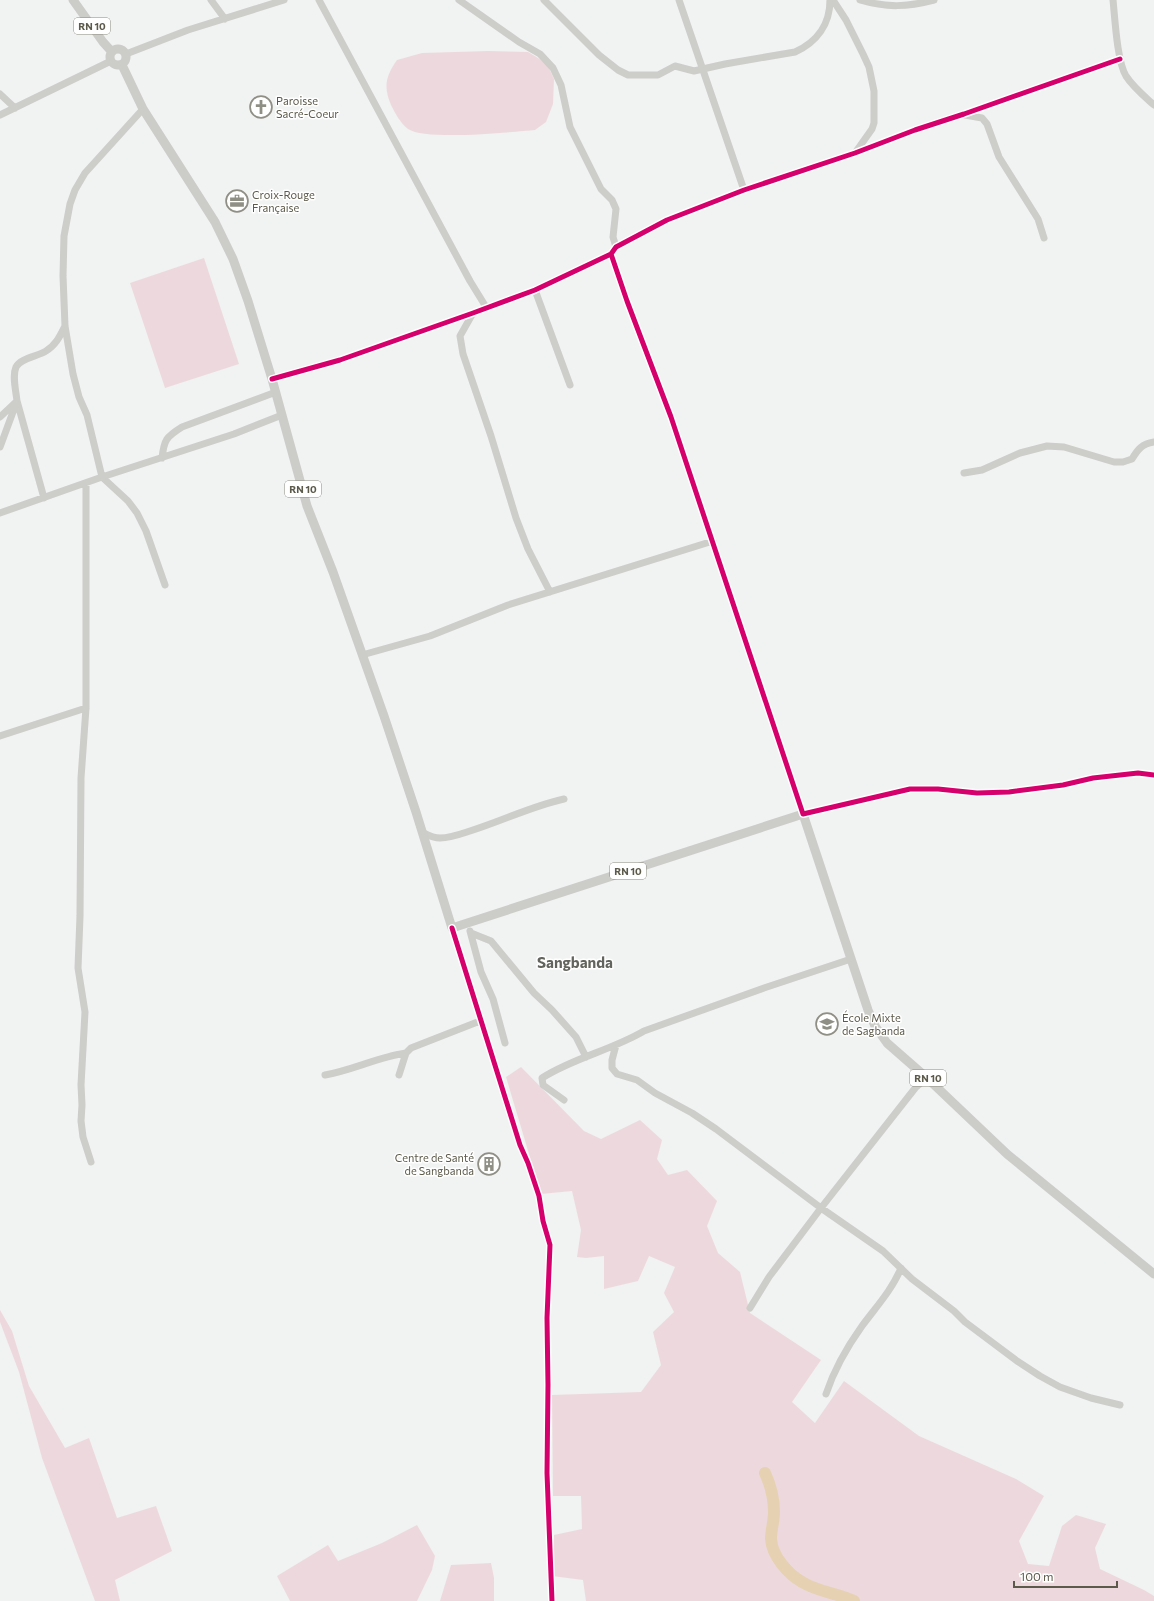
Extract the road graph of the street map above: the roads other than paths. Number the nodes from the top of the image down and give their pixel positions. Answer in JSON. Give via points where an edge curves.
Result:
{"nodes":[{"id":1,"x":73,"y":0,"type":"edge"},
{"id":2,"x":212,"y":0,"type":"edge"},
{"id":3,"x":284,"y":0,"type":"edge"},
{"id":4,"x":319,"y":0,"type":"edge"},
{"id":5,"x":459,"y":0,"type":"edge"},
{"id":6,"x":544,"y":0,"type":"edge"},
{"id":7,"x":679,"y":0,"type":"edge"},
{"id":8,"x":830,"y":0,"type":"edge"},
{"id":9,"x":833,"y":0,"type":"edge"},
{"id":10,"x":860,"y":0,"type":"edge"},
{"id":11,"x":934,"y":0,"type":"edge"},
{"id":12,"x":1113,"y":0,"type":"edge"},
{"id":13,"x":225,"y":19,"type":"junction"},
{"id":14,"x":126,"y":54,"type":"junction"},
{"id":15,"x":111,"y":56,"type":"junction"},
{"id":16,"x":1120,"y":59,"type":"junction"},
{"id":17,"x":122,"y":65,"type":"junction"},
{"id":18,"x":702,"y":69,"type":"junction"},
{"id":19,"x":0,"y":94,"type":"edge"},
{"id":20,"x":1154,"y":105,"type":"edge"},
{"id":21,"x":15,"y":108,"type":"junction"},
{"id":22,"x":143,"y":109,"type":"junction"},
{"id":23,"x":964,"y":114,"type":"junction"},
{"id":24,"x":0,"y":116,"type":"edge"},
{"id":25,"x":855,"y":153,"type":"junction"},
{"id":26,"x":744,"y":190,"type":"junction"},
{"id":27,"x":1044,"y":238,"type":"dead end"},
{"id":28,"x":616,"y":247,"type":"junction"},
{"id":29,"x":611,"y":254,"type":"junction"},
{"id":30,"x":535,"y":290,"type":"junction"},
{"id":31,"x":486,"y":307,"type":"junction"},
{"id":32,"x":473,"y":313,"type":"junction"},
{"id":33,"x":65,"y":326,"type":"junction"},
{"id":34,"x":272,"y":379,"type":"junction"},
{"id":35,"x":570,"y":385,"type":"dead end"},
{"id":36,"x":276,"y":392,"type":"junction"},
{"id":37,"x":17,"y":401,"type":"junction"},
{"id":38,"x":282,"y":415,"type":"junction"},
{"id":39,"x":0,"y":417,"type":"edge"},
{"id":40,"x":1154,"y":442,"type":"edge"},
{"id":41,"x":0,"y":447,"type":"edge"},
{"id":42,"x":162,"y":458,"type":"junction"},
{"id":43,"x":964,"y":473,"type":"dead end"},
{"id":44,"x":102,"y":477,"type":"junction"},
{"id":45,"x":86,"y":483,"type":"junction"},
{"id":46,"x":44,"y":498,"type":"junction"},
{"id":47,"x":0,"y":513,"type":"edge"},
{"id":48,"x":713,"y":541,"type":"junction"},
{"id":49,"x":165,"y":585,"type":"dead end"},
{"id":50,"x":550,"y":592,"type":"junction"},
{"id":51,"x":362,"y":655,"type":"junction"},
{"id":52,"x":86,"y":708,"type":"junction"},
{"id":53,"x":0,"y":736,"type":"edge"},
{"id":54,"x":1154,"y":775,"type":"edge"},
{"id":55,"x":564,"y":799,"type":"dead end"},
{"id":56,"x":803,"y":814,"type":"junction"},
{"id":57,"x":422,"y":832,"type":"junction"},
{"id":58,"x":468,"y":923,"type":"junction"},
{"id":59,"x":452,"y":928,"type":"junction"},
{"id":60,"x":471,"y":933,"type":"junction"},
{"id":61,"x":851,"y":960,"type":"junction"},
{"id":62,"x":480,"y":1021,"type":"junction"},
{"id":63,"x":505,"y":1043,"type":"dead end"},
{"id":64,"x":616,"y":1045,"type":"junction"},
{"id":65,"x":406,"y":1053,"type":"junction"},
{"id":66,"x":586,"y":1057,"type":"junction"},
{"id":67,"x":325,"y":1075,"type":"dead end"},
{"id":68,"x":399,"y":1075,"type":"dead end"},
{"id":69,"x":927,"y":1078,"type":"junction"},
{"id":70,"x":564,"y":1100,"type":"dead end"},
{"id":71,"x":91,"y":1162,"type":"dead end"},
{"id":72,"x":821,"y":1208,"type":"junction"},
{"id":73,"x":901,"y":1268,"type":"junction"},
{"id":74,"x":1154,"y":1274,"type":"edge"},
{"id":75,"x":750,"y":1308,"type":"dead end"},
{"id":76,"x":826,"y":1394,"type":"dead end"},
{"id":77,"x":1120,"y":1405,"type":"dead end"},
{"id":78,"x":552,"y":1601,"type":"edge"}],
"edges":[{"from":1,"to":15,"type":"main road","number":"RN 10"},
{"from":2,"to":13,"type":"street"},
{"from":3,"to":13,"type":"street"},
{"from":4,"to":31,"type":"street"},
{"from":5,"to":28,"type":"street","via":[[540,54],[553,68],[561,85],[570,127],[601,189],[612,200],[616,209],[613,238]]},
{"from":6,"to":18,"type":"street","via":[[599,55],[628,75],[658,75],[675,66],[694,71]]},
{"from":7,"to":18,"type":"street"},
{"from":8,"to":18,"type":"street","via":[[828,17],[822,29],[806,48],[784,55]]},
{"from":9,"to":25,"type":"street","via":[[869,67],[874,90],[874,123]]},
{"from":10,"to":11,"type":"street","via":[[894,7]]},
{"from":12,"to":16,"type":"street"},
{"from":13,"to":14,"type":"street"},
{"from":14,"to":15,"type":"main road","number":"RN 10","via":[[121,49],[115,50]]},
{"from":14,"to":17,"type":"main road","via":[[126,60]]},
{"from":15,"to":17,"type":"main road","via":[[115,66]]},
{"from":15,"to":21,"type":"street"},
{"from":16,"to":20,"type":"street","via":[[1125,75]]},
{"from":16,"to":23,"type":"street"},
{"from":17,"to":22,"type":"main road","number":"RN 10"},
{"from":18,"to":26,"type":"street"},
{"from":19,"to":21,"type":"street"},
{"from":21,"to":24,"type":"street"},
{"from":22,"to":33,"type":"street","via":[[85,173],[75,190],[64,236],[62,276]]},
{"from":22,"to":34,"type":"main road","number":"RN 10","via":[[215,222],[233,259]]},
{"from":23,"to":25,"type":"street"},
{"from":23,"to":27,"type":"street","via":[[982,118],[987,124],[999,157],[1038,219]]},
{"from":25,"to":26,"type":"street"},
{"from":26,"to":28,"type":"street","via":[[667,220]]},
{"from":28,"to":29,"type":"street"},
{"from":29,"to":30,"type":"street"},
{"from":29,"to":48,"type":"street"},
{"from":30,"to":31,"type":"street"},
{"from":30,"to":35,"type":"street"},
{"from":31,"to":32,"type":"street"},
{"from":32,"to":34,"type":"street","via":[[340,360]]},
{"from":32,"to":50,"type":"street","via":[[460,336],[463,354],[516,518],[528,549]]},
{"from":33,"to":37,"type":"street","via":[[57,343],[46,352],[19,363],[16,367],[14,374]]},
{"from":33,"to":44,"type":"street","via":[[73,374],[87,415]]},
{"from":34,"to":36,"type":"main road","number":"RN 10"},
{"from":36,"to":38,"type":"main road","number":"RN 10"},
{"from":36,"to":42,"type":"street","via":[[182,427],[168,436],[163,445]]},
{"from":37,"to":39,"type":"street"},
{"from":37,"to":41,"type":"street"},
{"from":37,"to":46,"type":"street"},
{"from":38,"to":42,"type":"street"},
{"from":38,"to":51,"type":"main road","number":"RN 10","via":[[307,506]]},
{"from":40,"to":43,"type":"street","via":[[1143,445],[1132,459],[1123,462],[1114,462],[1064,447],[1047,446],[1020,453],[982,470]]},
{"from":42,"to":44,"type":"street"},
{"from":44,"to":45,"type":"street"},
{"from":44,"to":49,"type":"street","via":[[137,513]]},
{"from":45,"to":46,"type":"street"},
{"from":45,"to":52,"type":"street"},
{"from":46,"to":47,"type":"street"},
{"from":48,"to":50,"type":"street"},
{"from":48,"to":56,"type":"street"},
{"from":50,"to":51,"type":"street","via":[[508,605],[430,636]]},
{"from":51,"to":57,"type":"main road","number":"RN 10"},
{"from":52,"to":53,"type":"street"},
{"from":52,"to":71,"type":"street","via":[[81,778],[78,968],[85,1012],[81,1121]]},
{"from":54,"to":56,"type":"street","via":[[1138,773],[1093,778],[1009,792],[910,789]]},
{"from":55,"to":57,"type":"street","via":[[545,803],[491,825],[452,836],[432,837]]},
{"from":56,"to":58,"type":"main road","number":"RN 10"},
{"from":56,"to":61,"type":"main road","number":"RN 10"},
{"from":57,"to":59,"type":"main road","number":"RN 10"},
{"from":58,"to":59,"type":"main road","number":"RN 10"},
{"from":58,"to":60,"type":"street"},
{"from":59,"to":62,"type":"street"},
{"from":60,"to":63,"type":"street"},
{"from":60,"to":66,"type":"street","via":[[491,942],[576,1037]]},
{"from":61,"to":64,"type":"street","via":[[667,1022]]},
{"from":61,"to":69,"type":"main road","number":"RN 10","via":[[875,1026],[887,1043]]},
{"from":62,"to":65,"type":"street","via":[[416,1046]]},
{"from":62,"to":78,"type":"street","via":[[539,1196],[550,1245],[547,1318],[547,1473]]},
{"from":64,"to":66,"type":"street"},
{"from":64,"to":72,"type":"street","via":[[612,1068],[617,1074],[637,1080],[692,1113]]},
{"from":65,"to":67,"type":"street"},
{"from":65,"to":68,"type":"street"},
{"from":66,"to":70,"type":"street","via":[[542,1078],[543,1085]]},
{"from":69,"to":72,"type":"street","via":[[916,1087]]},
{"from":69,"to":74,"type":"main road","number":"RN 10","via":[[1008,1154]]},
{"from":72,"to":73,"type":"street","via":[[883,1251]]},
{"from":72,"to":75,"type":"street","via":[[769,1276]]},
{"from":73,"to":76,"type":"street","via":[[896,1280],[861,1328],[836,1369]]},
{"from":73,"to":77,"type":"street","via":[[965,1322],[1040,1376],[1078,1393]]}]}
